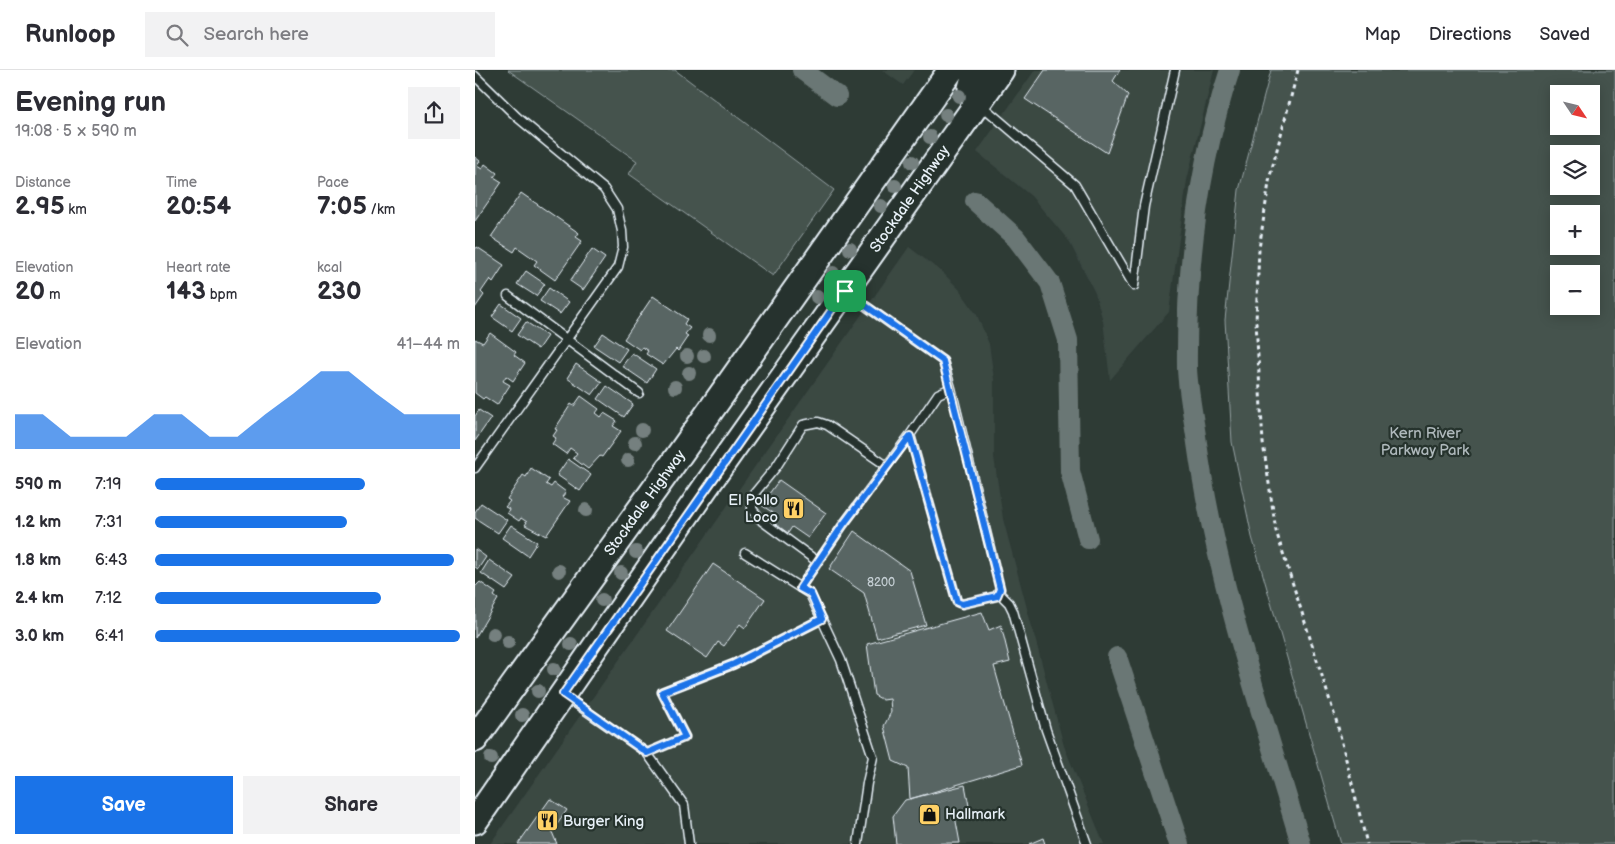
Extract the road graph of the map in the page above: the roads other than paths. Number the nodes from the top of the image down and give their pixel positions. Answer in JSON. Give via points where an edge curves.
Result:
{"nodes":[{"id":1,"x":951,"y":70,"type":"edge"},
{"id":2,"x":976,"y":70,"type":"edge"},
{"id":3,"x":1001,"y":70,"type":"edge"},
{"id":4,"x":1175,"y":70,"type":"edge"},
{"id":5,"x":475,"y":76,"type":"edge"},
{"id":6,"x":978,"y":102,"type":"junction"},
{"id":7,"x":845,"y":291,"type":"junction"},
{"id":8,"x":508,"y":296,"type":"dead end"},
{"id":9,"x":567,"y":339,"type":"junction"},
{"id":10,"x":951,"y":388,"type":"junction"},
{"id":11,"x":639,"y":393,"type":"dead end"},
{"id":12,"x":910,"y":436,"type":"junction"},
{"id":13,"x":887,"y":466,"type":"junction"},
{"id":14,"x":475,"y":468,"type":"edge"},
{"id":15,"x":745,"y":553,"type":"dead end"},
{"id":16,"x":818,"y":562,"type":"junction"},
{"id":17,"x":800,"y":588,"type":"junction"},
{"id":18,"x":999,"y":593,"type":"junction"},
{"id":19,"x":822,"y":619,"type":"junction"},
{"id":20,"x":563,"y":694,"type":"junction"},
{"id":21,"x":475,"y":739,"type":"edge"},
{"id":22,"x":647,"y":753,"type":"junction"},
{"id":23,"x":475,"y":821,"type":"edge"},
{"id":24,"x":689,"y":844,"type":"edge"},
{"id":25,"x":858,"y":844,"type":"edge"},
{"id":26,"x":1087,"y":844,"type":"edge"}],
"edges":[{"from":1,"to":21,"type":"main road","name":"Stockdale Highway"},
{"from":2,"to":6,"type":"main road","via":[[971,88]]},
{"from":3,"to":6,"type":"main road","name":"Stockdale Highway"},
{"from":4,"to":6,"type":"lane","via":[[1144,206],[1134,286],[1075,185]]},
{"from":5,"to":9,"type":"lane","via":[[517,117],[604,189],[617,209],[623,247],[618,267]]},
{"from":6,"to":7,"type":"main road","name":"Stockdale Highway"},
{"from":7,"to":10,"type":"lane","via":[[943,361]]},
{"from":7,"to":20,"type":"main road","name":"Stockdale Highway"},
{"from":8,"to":9,"type":"lane"},
{"from":9,"to":11,"type":"lane"},
{"from":9,"to":14,"type":"lane"},
{"from":10,"to":12,"type":"lane","via":[[938,394]]},
{"from":10,"to":18,"type":"lane"},
{"from":12,"to":13,"type":"lane"},
{"from":12,"to":18,"type":"lane","via":[[957,602],[962,604]]},
{"from":13,"to":16,"type":"lane"},
{"from":13,"to":16,"type":"lane","via":[[818,422],[803,426],[753,495],[752,509],[762,521]]},
{"from":15,"to":17,"type":"lane"},
{"from":16,"to":17,"type":"lane"},
{"from":17,"to":19,"type":"lane","via":[[811,594]]},
{"from":18,"to":26,"type":"lane","via":[[1013,611],[1046,730]]},
{"from":19,"to":22,"type":"lane","via":[[734,664],[662,692],[685,737]]},
{"from":19,"to":25,"type":"lane","via":[[841,660],[873,757]]},
{"from":20,"to":22,"type":"lane"},
{"from":20,"to":23,"type":"main road","name":"Stockdale Highway"},
{"from":22,"to":24,"type":"lane","via":[[684,805]]}]}
